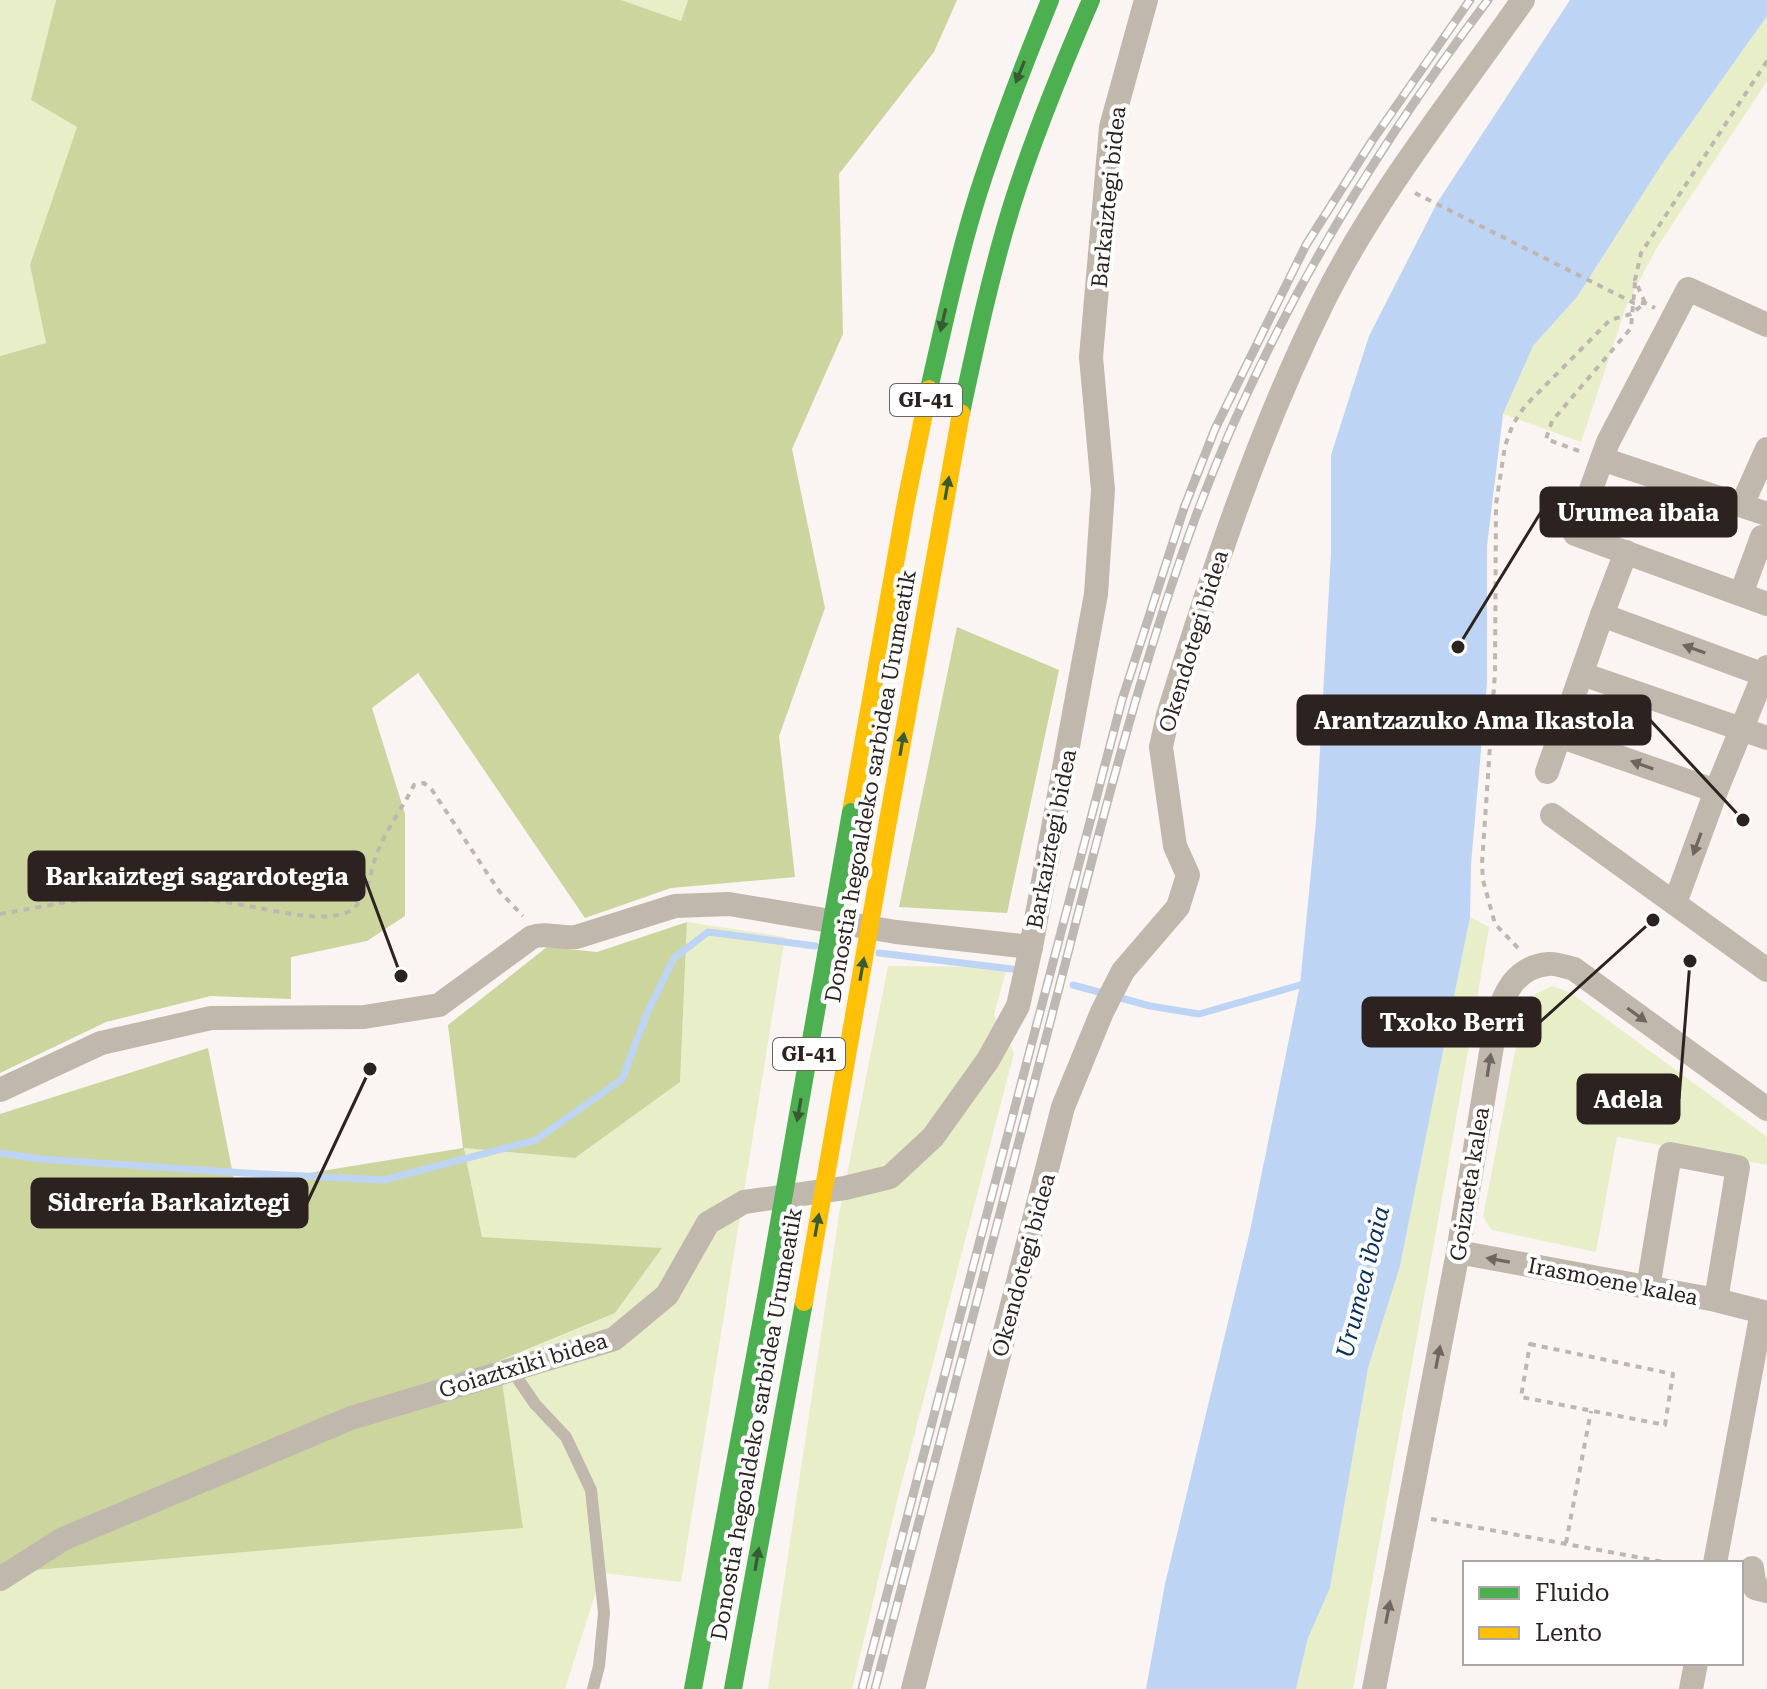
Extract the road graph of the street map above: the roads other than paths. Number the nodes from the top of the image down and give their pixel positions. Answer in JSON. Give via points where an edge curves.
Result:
{"nodes":[{"id":1,"x":1050,"y":0,"type":"edge"},
{"id":2,"x":1091,"y":0,"type":"edge"},
{"id":3,"x":1146,"y":0,"type":"edge"},
{"id":4,"x":1523,"y":0,"type":"edge"},
{"id":5,"x":1767,"y":325,"type":"edge"},
{"id":6,"x":1767,"y":449,"type":"edge"},
{"id":7,"x":1602,"y":459,"type":"junction"},
{"id":8,"x":1742,"y":505,"type":"junction"},
{"id":9,"x":1764,"y":526,"type":"edge"},
{"id":10,"x":1626,"y":552,"type":"junction"},
{"id":11,"x":1741,"y":594,"type":"junction"},
{"id":12,"x":1767,"y":604,"type":"edge"},
{"id":13,"x":1602,"y":615,"type":"junction"},
{"id":14,"x":1766,"y":673,"type":"edge"},
{"id":15,"x":1582,"y":674,"type":"junction"},
{"id":16,"x":1742,"y":730,"type":"junction"},
{"id":17,"x":1559,"y":736,"type":"junction"},
{"id":18,"x":1767,"y":738,"type":"edge"},
{"id":19,"x":1547,"y":772,"type":"dead end"},
{"id":20,"x":1716,"y":791,"type":"junction"},
{"id":21,"x":1552,"y":815,"type":"dead end"},
{"id":22,"x":1675,"y":903,"type":"junction"},
{"id":23,"x":1031,"y":947,"type":"junction"},
{"id":24,"x":1767,"y":970,"type":"edge"},
{"id":25,"x":0,"y":1090,"type":"edge"},
{"id":26,"x":1767,"y":1109,"type":"edge"},
{"id":27,"x":1458,"y":1252,"type":"junction"},
{"id":28,"x":1648,"y":1288,"type":"junction"},
{"id":29,"x":1716,"y":1300,"type":"junction"},
{"id":30,"x":1764,"y":1312,"type":"edge"},
{"id":31,"x":511,"y":1369,"type":"junction"},
{"id":32,"x":1715,"y":1561,"type":"edge"},
{"id":33,"x":1752,"y":1568,"type":"dead end"},
{"id":34,"x":0,"y":1579,"type":"edge"},
{"id":35,"x":1767,"y":1591,"type":"edge"},
{"id":36,"x":1696,"y":1665,"type":"edge"},
{"id":37,"x":593,"y":1689,"type":"edge"},
{"id":38,"x":693,"y":1689,"type":"edge"},
{"id":39,"x":733,"y":1689,"type":"edge"},
{"id":40,"x":913,"y":1689,"type":"edge"},
{"id":41,"x":1374,"y":1689,"type":"edge"},
{"id":42,"x":1691,"y":1689,"type":"edge"}],
"edges":[{"from":1,"to":38,"type":"highway","name":"Donostia hegoaldeko sarbidea Urumeatik","number":"GI-41","one_way":true,"bridge":true,"via":[[981,179],[932,369]]},
{"from":39,"to":2,"type":"highway","name":"Donostia hegoaldeko sarbidea Urumeatik","number":"GI-41","one_way":true,"bridge":true,"via":[[954,449],[993,272],[1016,195]]},
{"from":3,"to":23,"type":"street","name":"Barkaiztegi bidea","via":[[1111,127],[1091,357],[1103,490],[1096,594]]},
{"from":4,"to":40,"type":"street","name":"Okendotegi bidea","via":[[1354,245],[1265,427],[1235,508],[1161,747],[1175,846],[1188,875],[1178,907],[1123,971],[1063,1107]]},
{"from":5,"to":7,"type":"street","via":[[1688,289]]},
{"from":6,"to":8,"type":"street"},
{"from":7,"to":8,"type":"street"},
{"from":7,"to":10,"type":"street","via":[[1575,534]]},
{"from":8,"to":9,"type":"street"},
{"from":9,"to":11,"type":"street"},
{"from":10,"to":11,"type":"street"},
{"from":10,"to":13,"type":"street"},
{"from":11,"to":12,"type":"street"},
{"from":14,"to":13,"type":"street","one_way":true},
{"from":13,"to":15,"type":"street"},
{"from":14,"to":16,"type":"street"},
{"from":15,"to":16,"type":"street"},
{"from":15,"to":17,"type":"street"},
{"from":16,"to":18,"type":"street"},
{"from":16,"to":20,"type":"street"},
{"from":17,"to":19,"type":"street"},
{"from":20,"to":17,"type":"street","one_way":true},
{"from":20,"to":22,"type":"street","one_way":true},
{"from":21,"to":22,"type":"street"},
{"from":22,"to":24,"type":"street"},
{"from":23,"to":25,"type":"street","name":"Barkaiztegi bidea","via":[[896,932],[729,904],[675,906],[576,937],[532,937],[439,1005],[364,1017],[211,1018],[101,1043]]},
{"from":23,"to":31,"type":"street","name":"Goiaztxiki bidea","via":[[1018,1006],[988,1060],[933,1137],[890,1177],[744,1202],[708,1223],[667,1295],[614,1339]]},
{"from":27,"to":26,"type":"street","name":"Goizueta kalea","one_way":true,"via":[[1499,1010],[1515,978],[1528,970],[1550,963],[1574,969]]},
{"from":28,"to":27,"type":"street","name":"Irasmoene kalea","one_way":true},
{"from":41,"to":27,"type":"street","name":"Goizueta kalea","one_way":true},
{"from":28,"to":29,"type":"street","name":"Irasmoene kalea"},
{"from":28,"to":29,"type":"street","via":[[1670,1154],[1738,1167]]},
{"from":29,"to":30,"type":"street","name":"Irasmoene kalea"},
{"from":30,"to":32,"type":"street"},
{"from":31,"to":34,"type":"street","name":"Goiaztxiki bidea","via":[[351,1418],[63,1539]]},
{"from":31,"to":37,"type":"lane","via":[[566,1437],[591,1490],[604,1613]]},
{"from":33,"to":35,"type":"street","via":[[1755,1588]]},
{"from":36,"to":42,"type":"street"}]}
